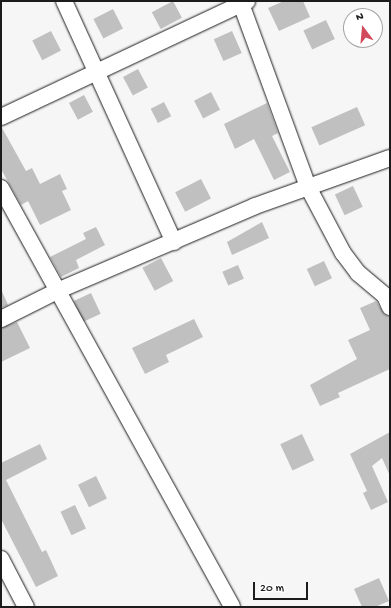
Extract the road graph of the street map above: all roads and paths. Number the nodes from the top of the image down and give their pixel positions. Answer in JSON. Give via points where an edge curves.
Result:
{"nodes":[{"id":1,"x":64,"y":1,"type":"edge"},
{"id":2,"x":243,"y":2,"type":"edge"},
{"id":3,"x":97,"y":72,"type":"junction"},
{"id":4,"x":1,"y":117,"type":"edge"},
{"id":5,"x":390,"y":158,"type":"edge"},
{"id":6,"x":308,"y":187,"type":"junction"},
{"id":7,"x":1,"y":188,"type":"edge"},
{"id":8,"x":174,"y":242,"type":"junction"},
{"id":9,"x":57,"y":291,"type":"junction"},
{"id":10,"x":388,"y":299,"type":"edge"},
{"id":11,"x":1,"y":319,"type":"edge"},
{"id":12,"x":1,"y":560,"type":"edge"},
{"id":13,"x":26,"y":607,"type":"edge"},
{"id":14,"x":232,"y":607,"type":"edge"}],
"edges":[{"from":1,"to":3,"type":"street"},
{"from":2,"to":3,"type":"street"},
{"from":2,"to":6,"type":"street"},
{"from":3,"to":4,"type":"street"},
{"from":3,"to":8,"type":"street"},
{"from":5,"to":6,"type":"street"},
{"from":6,"to":8,"type":"street"},
{"from":6,"to":10,"type":"street","via":[[343,253],[358,273]]},
{"from":7,"to":9,"type":"street"},
{"from":8,"to":9,"type":"street"},
{"from":9,"to":11,"type":"street"},
{"from":9,"to":14,"type":"street"},
{"from":12,"to":13,"type":"street"}]}
